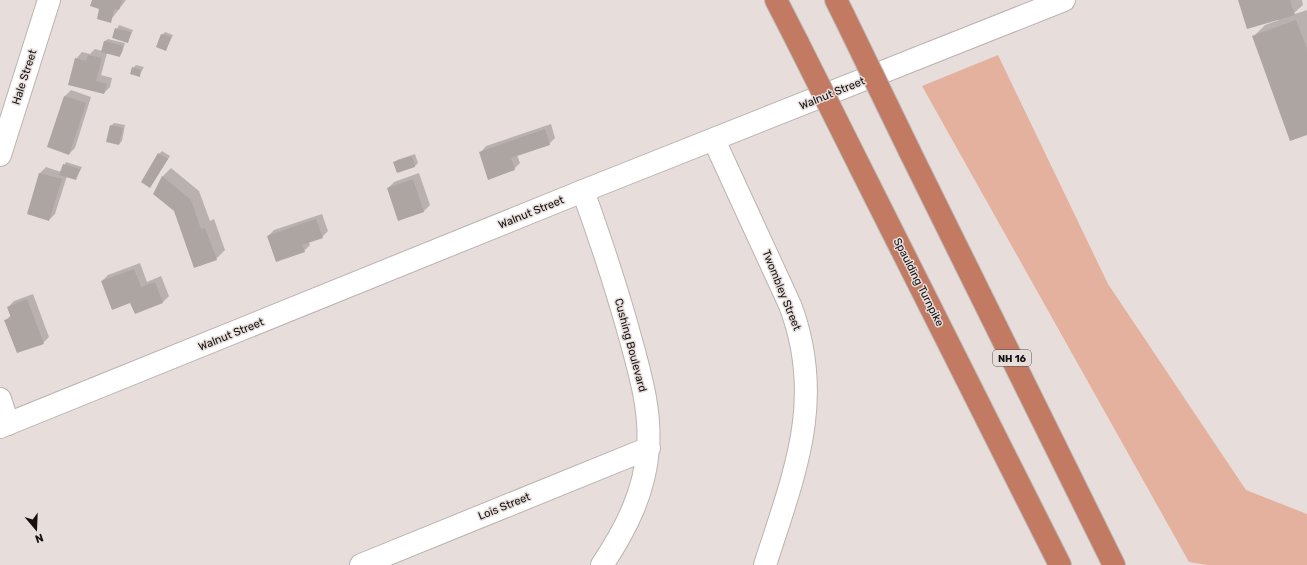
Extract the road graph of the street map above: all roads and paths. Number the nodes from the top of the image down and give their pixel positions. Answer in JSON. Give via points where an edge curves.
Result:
{"nodes":[{"id":1,"x":50,"y":0,"type":"edge"},
{"id":2,"x":776,"y":0,"type":"edge"},
{"id":3,"x":1064,"y":0,"type":"edge"},
{"id":4,"x":840,"y":8,"type":"edge"},
{"id":5,"x":714,"y":140,"type":"junction"},
{"id":6,"x":0,"y":154,"type":"edge"},
{"id":7,"x":583,"y":191,"type":"junction"},
{"id":8,"x":0,"y":400,"type":"edge"},
{"id":9,"x":4,"y":426,"type":"edge"},
{"id":10,"x":648,"y":448,"type":"junction"},
{"id":11,"x":361,"y":565,"type":"edge"},
{"id":12,"x":602,"y":565,"type":"edge"},
{"id":13,"x":765,"y":565,"type":"edge"},
{"id":14,"x":1060,"y":565,"type":"edge"},
{"id":15,"x":1114,"y":565,"type":"edge"}],
"edges":[{"from":1,"to":6,"type":"street","name":"Hale Street"},
{"from":2,"to":14,"type":"highway","name":"Spaulding Turnpike","bridge":true},
{"from":3,"to":5,"type":"street","name":"Walnut Street"},
{"from":4,"to":15,"type":"highway","number":"NH 16","bridge":true},
{"from":5,"to":7,"type":"street","name":"Walnut Street"},
{"from":5,"to":13,"type":"street","name":"Twombley Street","via":[[790,305],[799,329],[806,374],[807,398],[800,445],[789,492]]},
{"from":7,"to":9,"type":"street","name":"Walnut Street"},
{"from":7,"to":10,"type":"street","name":"Cushing Boulevard","via":[[608,261],[640,372],[648,424]]},
{"from":8,"to":9,"type":"street"},
{"from":10,"to":11,"type":"street","name":"Lois Street"},
{"from":10,"to":12,"type":"street","name":"Cushing Boulevard","via":[[640,494],[621,536]]}]}
